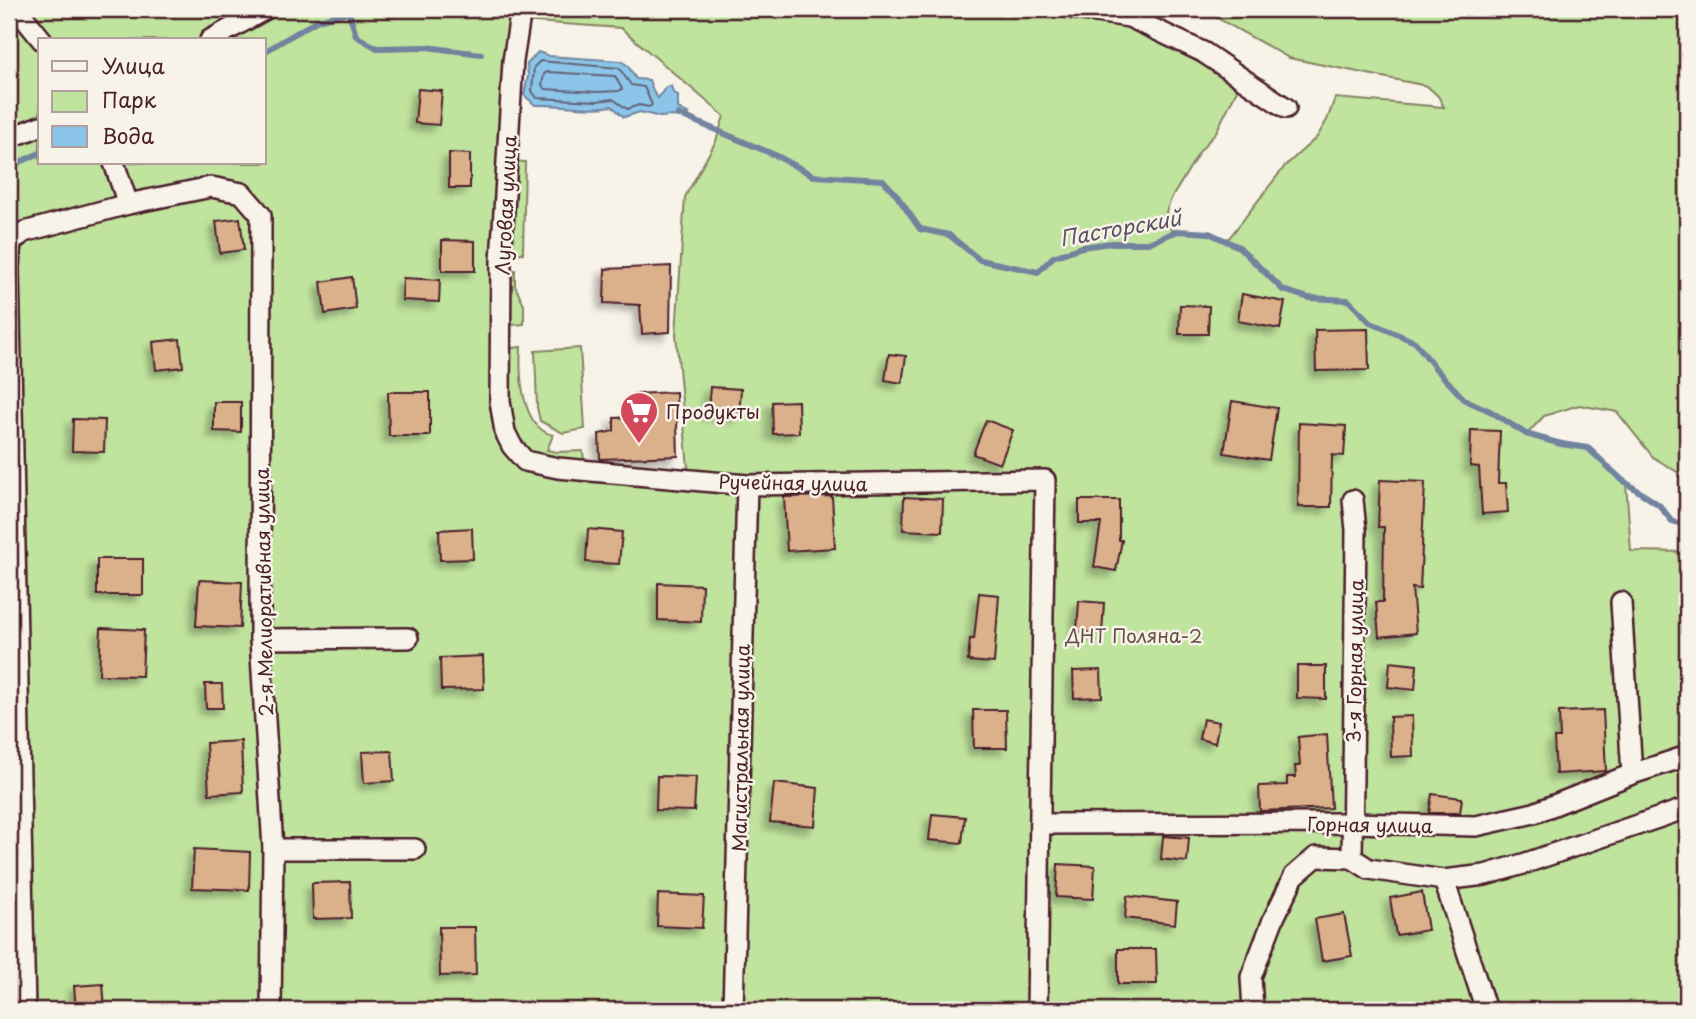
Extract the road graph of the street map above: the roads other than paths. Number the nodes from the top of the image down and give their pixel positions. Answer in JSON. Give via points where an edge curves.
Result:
{"nodes":[{"id":1,"x":17,"y":9,"type":"edge"},
{"id":2,"x":266,"y":9,"type":"edge"},
{"id":3,"x":521,"y":9,"type":"edge"},
{"id":4,"x":1075,"y":9,"type":"edge"},
{"id":5,"x":40,"y":38,"type":"edge"},
{"id":6,"x":214,"y":38,"type":"edge"},
{"id":7,"x":1286,"y":108,"type":"dead end"},
{"id":8,"x":38,"y":127,"type":"edge"},
{"id":9,"x":9,"y":138,"type":"edge"},
{"id":10,"x":114,"y":164,"type":"edge"},
{"id":11,"x":128,"y":204,"type":"junction"},
{"id":12,"x":500,"y":401,"type":"joint"},
{"id":13,"x":747,"y":485,"type":"junction"},
{"id":14,"x":1353,"y":500,"type":"dead end"},
{"id":15,"x":1621,"y":602,"type":"dead end"},
{"id":16,"x":408,"y":638,"type":"dead end"},
{"id":17,"x":260,"y":639,"type":"junction"},
{"id":18,"x":1687,"y":756,"type":"edge"},
{"id":19,"x":1632,"y":774,"type":"junction"},
{"id":20,"x":1686,"y":811,"type":"edge"},
{"id":21,"x":1352,"y":823,"type":"junction"},
{"id":22,"x":1040,"y":824,"type":"junction"},
{"id":23,"x":273,"y":849,"type":"junction"},
{"id":24,"x":415,"y":849,"type":"dead end"},
{"id":25,"x":1352,"y":858,"type":"junction"},
{"id":26,"x":1444,"y":880,"type":"junction"},
{"id":27,"x":25,"y":1010,"type":"edge"},
{"id":28,"x":271,"y":1010,"type":"edge"},
{"id":29,"x":733,"y":1010,"type":"edge"},
{"id":30,"x":1037,"y":1010,"type":"edge"},
{"id":31,"x":1252,"y":1010,"type":"edge"},
{"id":32,"x":1486,"y":1010,"type":"edge"}],
"edges":[{"from":1,"to":5,"type":"street"},
{"from":2,"to":6,"type":"street"},
{"from":3,"to":12,"type":"street","name":"Луговая улица","via":[[513,61],[500,261]]},
{"from":4,"to":7,"type":"street","via":[[1129,17],[1203,52]]},
{"from":8,"to":9,"type":"street"},
{"from":10,"to":11,"type":"street"},
{"from":11,"to":17,"type":"street","name":"2-я Мелиоративная улица","via":[[211,187],[242,194],[261,215]]},
{"from":11,"to":27,"type":"street","via":[[24,233],[11,242]]},
{"from":12,"to":13,"type":"street","name":"Ручейная улица","via":[[505,432],[525,461]]},
{"from":13,"to":22,"type":"street","name":"Ручейная улица","via":[[1045,480]]},
{"from":13,"to":29,"type":"street","name":"Магистральная улица"},
{"from":14,"to":21,"type":"street","name":"3-я Горная улица"},
{"from":15,"to":19,"type":"street"},
{"from":16,"to":17,"type":"street"},
{"from":17,"to":23,"type":"street","name":"2-я Мелиоративная улица"},
{"from":18,"to":19,"type":"street","name":"Горная улица"},
{"from":19,"to":21,"type":"street","name":"Горная улица","via":[[1534,813],[1476,826]]},
{"from":20,"to":26,"type":"street","via":[[1485,876]]},
{"from":21,"to":22,"type":"street","name":"Горная улица"},
{"from":21,"to":25,"type":"street","name":"3-я Горная улица"},
{"from":22,"to":30,"type":"street"},
{"from":23,"to":24,"type":"street"},
{"from":23,"to":28,"type":"street","name":"2-я Мелиоративная улица"},
{"from":25,"to":26,"type":"street","via":[[1369,869]]},
{"from":25,"to":31,"type":"street","via":[[1315,857],[1294,876],[1251,976]]},
{"from":26,"to":32,"type":"street"}]}
